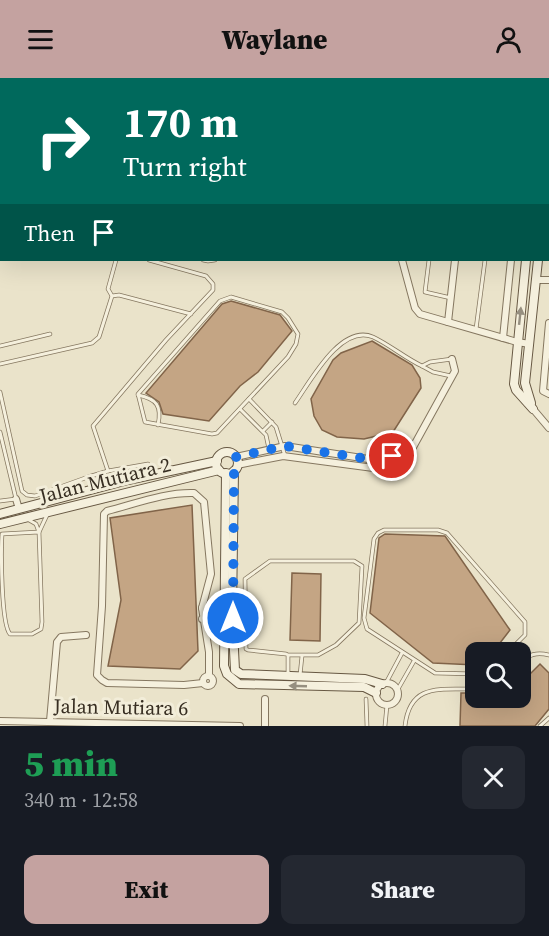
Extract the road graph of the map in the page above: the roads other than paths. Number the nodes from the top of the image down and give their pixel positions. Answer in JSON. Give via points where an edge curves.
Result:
{"nodes":[{"id":1,"x":116,"y":261,"type":"edge"},
{"id":2,"x":153,"y":261,"type":"edge"},
{"id":3,"x":402,"y":261,"type":"edge"},
{"id":4,"x":429,"y":261,"type":"edge"},
{"id":5,"x":455,"y":261,"type":"edge"},
{"id":6,"x":485,"y":261,"type":"edge"},
{"id":7,"x":511,"y":261,"type":"edge"},
{"id":8,"x":526,"y":261,"type":"edge"},
{"id":9,"x":538,"y":261,"type":"edge"},
{"id":10,"x":537,"y":280,"type":"junction"},
{"id":11,"x":549,"y":280,"type":"edge"},
{"id":12,"x":112,"y":296,"type":"junction"},
{"id":13,"x":451,"y":298,"type":"junction"},
{"id":14,"x":190,"y":314,"type":"junction"},
{"id":15,"x":448,"y":322,"type":"junction"},
{"id":16,"x":549,"y":323,"type":"edge"},
{"id":17,"x":476,"y":330,"type":"junction"},
{"id":18,"x":50,"y":334,"type":"dead end"},
{"id":19,"x":503,"y":338,"type":"junction"},
{"id":20,"x":517,"y":342,"type":"junction"},
{"id":21,"x":530,"y":344,"type":"junction"},
{"id":22,"x":0,"y":346,"type":"edge"},
{"id":23,"x":452,"y":359,"type":"joint"},
{"id":24,"x":0,"y":364,"type":"edge"},
{"id":25,"x":422,"y":366,"type":"junction"},
{"id":26,"x":452,"y":377,"type":"junction"},
{"id":27,"x":0,"y":392,"type":"edge"},
{"id":28,"x":549,"y":394,"type":"edge"},
{"id":29,"x":138,"y":395,"type":"junction"},
{"id":30,"x":249,"y":399,"type":"junction"},
{"id":31,"x":295,"y":403,"type":"dead end"},
{"id":32,"x":240,"y":409,"type":"junction"},
{"id":33,"x":533,"y":409,"type":"junction"},
{"id":34,"x":272,"y":422,"type":"junction"},
{"id":35,"x":158,"y":425,"type":"junction"},
{"id":36,"x":549,"y":428,"type":"edge"},
{"id":37,"x":262,"y":431,"type":"junction"},
{"id":38,"x":0,"y":432,"type":"edge"},
{"id":39,"x":282,"y":446,"type":"junction"},
{"id":40,"x":269,"y":449,"type":"junction"},
{"id":41,"x":407,"y":454,"type":"junction"},
{"id":42,"x":285,"y":456,"type":"junction"},
{"id":43,"x":391,"y":457,"type":"junction"},
{"id":44,"x":148,"y":464,"type":"dead end"},
{"id":45,"x":228,"y":466,"type":"junction"},
{"id":46,"x":108,"y":471,"type":"junction"},
{"id":47,"x":396,"y":471,"type":"junction"},
{"id":48,"x":88,"y":477,"type":"junction"},
{"id":49,"x":93,"y":490,"type":"junction"},
{"id":50,"x":16,"y":499,"type":"junction"},
{"id":51,"x":0,"y":501,"type":"edge"},
{"id":52,"x":57,"y":509,"type":"junction"},
{"id":53,"x":0,"y":514,"type":"edge"},
{"id":54,"x":20,"y":514,"type":"junction"},
{"id":55,"x":0,"y":531,"type":"edge"},
{"id":56,"x":39,"y":532,"type":"junction"},
{"id":57,"x":2,"y":596,"type":"edge"},
{"id":58,"x":202,"y":608,"type":"junction"},
{"id":59,"x":229,"y":614,"type":"junction"},
{"id":60,"x":202,"y":619,"type":"junction"},
{"id":61,"x":86,"y":635,"type":"dead end"},
{"id":62,"x":518,"y":642,"type":"edge"},
{"id":63,"x":402,"y":653,"type":"junction"},
{"id":64,"x":549,"y":654,"type":"edge"},
{"id":65,"x":288,"y":655,"type":"junction"},
{"id":66,"x":531,"y":655,"type":"edge"},
{"id":67,"x":302,"y":656,"type":"junction"},
{"id":68,"x":414,"y":661,"type":"junction"},
{"id":69,"x":465,"y":674,"type":"edge"},
{"id":70,"x":288,"y":676,"type":"junction"},
{"id":71,"x":300,"y":677,"type":"junction"},
{"id":72,"x":384,"y":683,"type":"junction"},
{"id":73,"x":398,"y":689,"type":"junction"},
{"id":74,"x":465,"y":690,"type":"edge"},
{"id":75,"x":376,"y":693,"type":"junction"},
{"id":76,"x":265,"y":699,"type":"dead end"},
{"id":77,"x":366,"y":699,"type":"dead end"},
{"id":78,"x":387,"y":705,"type":"junction"},
{"id":79,"x":549,"y":718,"type":"edge"},
{"id":80,"x":0,"y":721,"type":"edge"},
{"id":81,"x":50,"y":721,"type":"junction"},
{"id":82,"x":89,"y":725,"type":"edge"},
{"id":83,"x":176,"y":725,"type":"edge"},
{"id":84,"x":240,"y":726,"type":"edge"},
{"id":85,"x":265,"y":726,"type":"edge"},
{"id":86,"x":367,"y":726,"type":"edge"},
{"id":87,"x":385,"y":726,"type":"edge"},
{"id":88,"x":405,"y":726,"type":"edge"},
{"id":89,"x":540,"y":726,"type":"edge"}],
"edges":[{"from":1,"to":12,"type":"lane","via":[[108,289]]},
{"from":2,"to":14,"type":"lane","via":[[206,276],[213,284],[213,290]]},
{"from":3,"to":15,"type":"street","via":[[415,308],[420,314]]},
{"from":4,"to":13,"type":"lane","via":[[425,292]]},
{"from":5,"to":13,"type":"street"},
{"from":6,"to":17,"type":"lane"},
{"from":7,"to":19,"type":"street"},
{"from":20,"to":8,"type":"street","one_way":true},
{"from":9,"to":10,"type":"street"},
{"from":10,"to":11,"type":"street"},
{"from":10,"to":21,"type":"street"},
{"from":12,"to":14,"type":"lane"},
{"from":12,"to":24,"type":"lane","via":[[99,337],[92,343]]},
{"from":13,"to":15,"type":"street"},
{"from":14,"to":46,"type":"lane","via":[[93,426]]},
{"from":15,"to":17,"type":"street"},
{"from":16,"to":28,"type":"street","via":[[543,391]]},
{"from":17,"to":19,"type":"street"},
{"from":18,"to":22,"type":"lane"},
{"from":19,"to":20,"type":"street"},
{"from":20,"to":21,"type":"street"},
{"from":20,"to":33,"type":"street","via":[[514,384]]},
{"from":21,"to":33,"type":"street","via":[[525,383]]},
{"from":23,"to":25,"type":"lane"},
{"from":23,"to":26,"type":"street"},
{"from":25,"to":26,"type":"lane"},
{"from":25,"to":31,"type":"lane","via":[[373,337],[355,337],[332,351]]},
{"from":26,"to":41,"type":"street"},
{"from":27,"to":48,"type":"lane","via":[[22,491],[35,496]]},
{"from":29,"to":30,"type":"lane","via":[[220,301],[231,297],[282,312],[298,334],[288,357]]},
{"from":29,"to":35,"type":"lane","via":[[143,420]]},
{"from":29,"to":35,"type":"lane","via":[[158,406]]},
{"from":30,"to":32,"type":"lane"},
{"from":30,"to":34,"type":"lane"},
{"from":32,"to":35,"type":"lane","via":[[212,434]]},
{"from":32,"to":37,"type":"lane"},
{"from":33,"to":36,"type":"street"},
{"from":34,"to":37,"type":"lane"},
{"from":34,"to":39,"type":"lane"},
{"from":37,"to":40,"type":"lane","via":[[268,437]]},
{"from":38,"to":50,"type":"lane"},
{"from":39,"to":40,"type":"street"},
{"from":39,"to":42,"type":"lane"},
{"from":39,"to":43,"type":"street","via":[[381,461]]},
{"from":40,"to":45,"type":"street"},
{"from":41,"to":43,"type":"street","via":[[397,452]]},
{"from":41,"to":47,"type":"street","via":[[408,466],[404,471]]},
{"from":42,"to":45,"type":"street"},
{"from":42,"to":47,"type":"street"},
{"from":43,"to":47,"type":"street"},
{"from":44,"to":46,"type":"lane"},
{"from":45,"to":49,"type":"street","name":"Jalan Mutiara 2"},
{"from":45,"to":52,"type":"street","name":"Jalan Mutiara 2"},
{"from":45,"to":59,"type":"street"},
{"from":46,"to":48,"type":"lane"},
{"from":48,"to":49,"type":"lane"},
{"from":49,"to":54,"type":"street","name":"Jalan Mutiara 2"},
{"from":50,"to":51,"type":"lane"},
{"from":50,"to":54,"type":"street"},
{"from":52,"to":54,"type":"street","name":"Jalan Mutiara 2"},
{"from":52,"to":56,"type":"lane","via":[[45,517]]},
{"from":53,"to":54,"type":"street","name":"Jalan Mutiara 2"},
{"from":54,"to":55,"type":"street","name":"Jalan Mutiara 2"},
{"from":54,"to":56,"type":"lane","via":[[33,522]]},
{"from":55,"to":56,"type":"lane"},
{"from":55,"to":57,"type":"lane"},
{"from":56,"to":57,"type":"lane","via":[[41,629],[32,634],[7,632]]},
{"from":58,"to":59,"type":"street"},
{"from":58,"to":60,"type":"street"},
{"from":58,"to":60,"type":"street","via":[[211,574],[204,502],[194,493],[187,493],[155,498],[104,514],[97,675],[107,683],[211,685]]},
{"from":59,"to":60,"type":"street"},
{"from":59,"to":70,"type":"street","via":[[235,670],[241,674]]},
{"from":75,"to":59,"type":"street","one_way":true,"via":[[364,687],[239,684],[224,666]]},
{"from":61,"to":81,"type":"street","via":[[61,637],[57,642]]},
{"from":62,"to":63,"type":"lane","via":[[525,635],[525,622],[447,533],[381,531],[374,539],[365,624],[371,634]]},
{"from":63,"to":68,"type":"lane"},
{"from":63,"to":72,"type":"lane"},
{"from":64,"to":66,"type":"lane"},
{"from":65,"to":67,"type":"lane"},
{"from":65,"to":67,"type":"lane","via":[[246,648],[245,579],[270,561],[359,563],[359,623],[336,645],[318,655]]},
{"from":65,"to":70,"type":"lane"},
{"from":67,"to":71,"type":"lane"},
{"from":68,"to":69,"type":"lane","via":[[435,673]]},
{"from":68,"to":73,"type":"lane"},
{"from":70,"to":71,"type":"street"},
{"from":71,"to":72,"type":"street"},
{"from":72,"to":73,"type":"street"},
{"from":72,"to":75,"type":"street"},
{"from":73,"to":78,"type":"street","via":[[397,700]]},
{"from":74,"to":88,"type":"lane","via":[[426,692],[413,700]]},
{"from":75,"to":78,"type":"street","via":[[378,700]]},
{"from":76,"to":85,"type":"street"},
{"from":77,"to":86,"type":"lane"},
{"from":78,"to":87,"type":"lane"},
{"from":79,"to":89,"type":"lane"},
{"from":80,"to":81,"type":"street","name":"Jalan Mutiara 6"},
{"from":81,"to":82,"type":"street","name":"Jalan Mutiara 6"},
{"from":82,"to":83,"type":"street","name":"Jalan Mutiara 6"},
{"from":83,"to":84,"type":"street","name":"Jalan Mutiara 6"}]}
